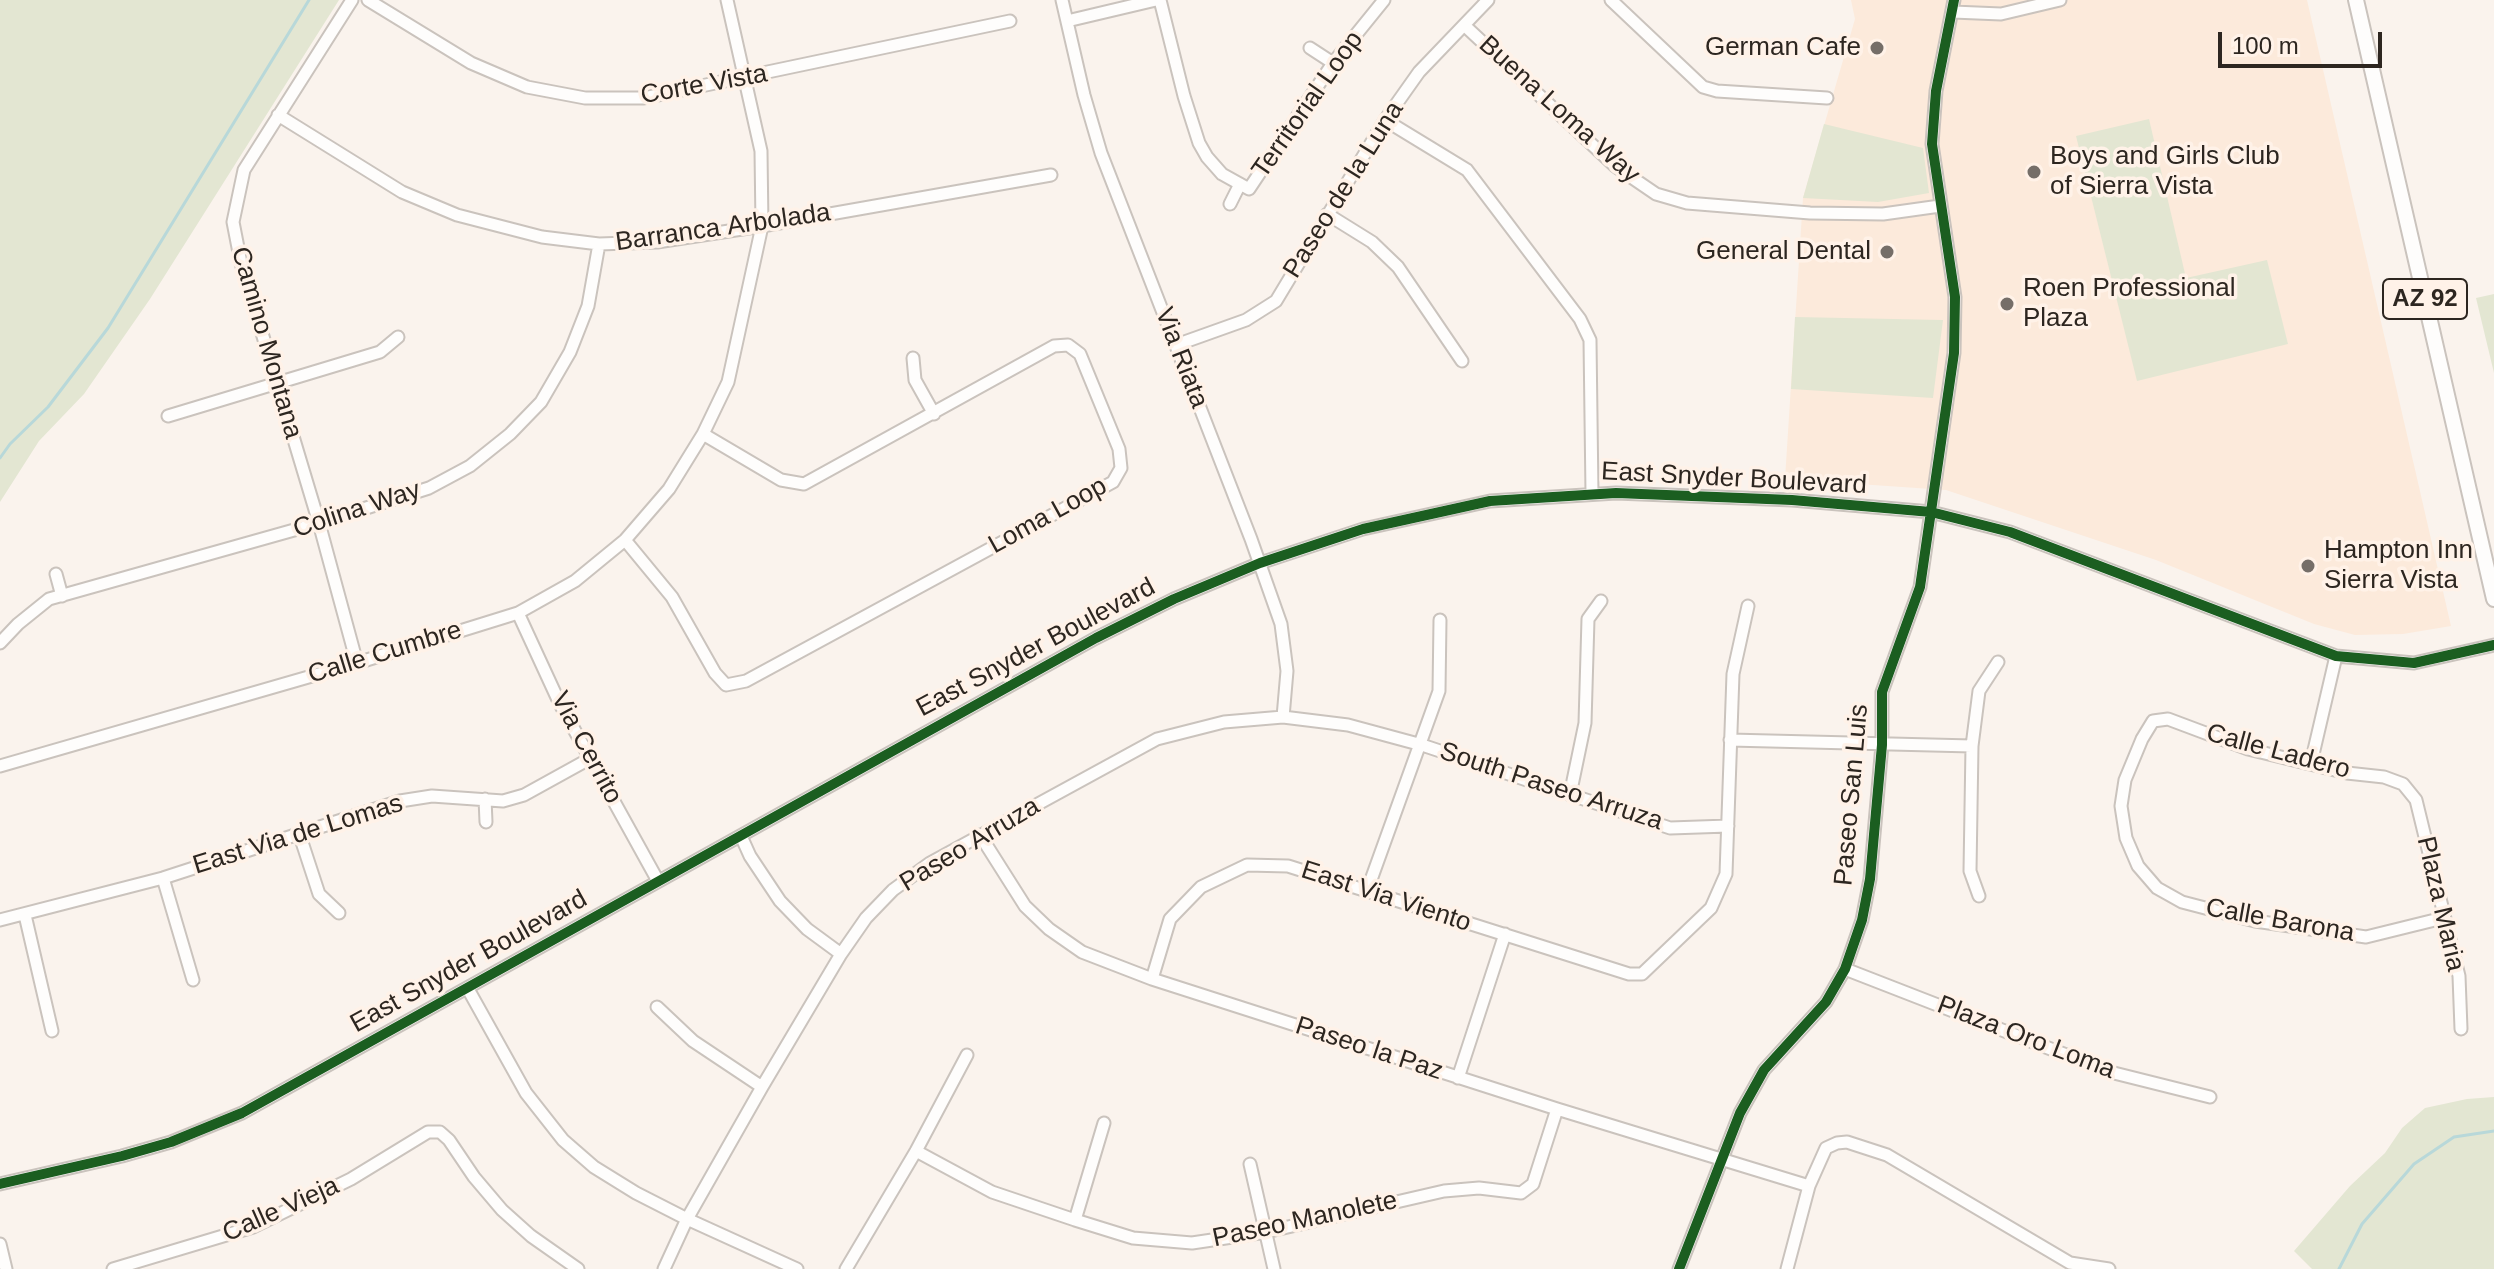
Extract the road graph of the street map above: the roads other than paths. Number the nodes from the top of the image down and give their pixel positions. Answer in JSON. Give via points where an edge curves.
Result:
{"nodes":[{"id":1,"x":352,"y":0,"type":"edge"},
{"id":2,"x":368,"y":0,"type":"edge"},
{"id":3,"x":727,"y":0,"type":"edge"},
{"id":4,"x":1062,"y":0,"type":"edge"},
{"id":5,"x":1158,"y":0,"type":"edge"},
{"id":6,"x":1384,"y":0,"type":"edge"},
{"id":7,"x":1488,"y":0,"type":"edge"},
{"id":8,"x":1611,"y":0,"type":"edge"},
{"id":9,"x":2060,"y":0,"type":"edge"},
{"id":10,"x":2356,"y":0,"type":"edge"},
{"id":11,"x":1954,"y":6,"type":"edge"},
{"id":12,"x":1010,"y":21,"type":"dead end"},
{"id":13,"x":1067,"y":21,"type":"junction"},
{"id":14,"x":1464,"y":25,"type":"junction"},
{"id":15,"x":1310,"y":48,"type":"dead end"},
{"id":16,"x":1333,"y":63,"type":"junction"},
{"id":17,"x":746,"y":79,"type":"junction"},
{"id":18,"x":1827,"y":98,"type":"dead end"},
{"id":19,"x":278,"y":115,"type":"junction"},
{"id":20,"x":1385,"y":120,"type":"junction"},
{"id":21,"x":1051,"y":175,"type":"dead end"},
{"id":22,"x":1240,"y":184,"type":"junction"},
{"id":23,"x":1230,"y":204,"type":"dead end"},
{"id":24,"x":1940,"y":206,"type":"junction"},
{"id":25,"x":1327,"y":214,"type":"junction"},
{"id":26,"x":762,"y":226,"type":"junction"},
{"id":27,"x":599,"y":244,"type":"junction"},
{"id":28,"x":398,"y":337,"type":"dead end"},
{"id":29,"x":1176,"y":345,"type":"junction"},
{"id":30,"x":913,"y":358,"type":"dead end"},
{"id":31,"x":1462,"y":361,"type":"dead end"},
{"id":32,"x":276,"y":384,"type":"junction"},
{"id":33,"x":934,"y":414,"type":"junction"},
{"id":34,"x":168,"y":416,"type":"dead end"},
{"id":35,"x":703,"y":434,"type":"junction"},
{"id":36,"x":1592,"y":494,"type":"junction"},
{"id":37,"x":1931,"y":512,"type":"junction"},
{"id":38,"x":319,"y":523,"type":"junction"},
{"id":39,"x":625,"y":540,"type":"junction"},
{"id":40,"x":1260,"y":563,"type":"junction"},
{"id":41,"x":56,"y":574,"type":"dead end"},
{"id":42,"x":62,"y":596,"type":"junction"},
{"id":43,"x":2494,"y":599,"type":"edge"},
{"id":44,"x":1601,"y":601,"type":"dead end"},
{"id":45,"x":1748,"y":606,"type":"dead end"},
{"id":46,"x":518,"y":613,"type":"junction"},
{"id":47,"x":1440,"y":620,"type":"dead end"},
{"id":48,"x":0,"y":643,"type":"edge"},
{"id":49,"x":2494,"y":645,"type":"edge"},
{"id":50,"x":2336,"y":656,"type":"junction"},
{"id":51,"x":1998,"y":662,"type":"dead end"},
{"id":52,"x":357,"y":663,"type":"junction"},
{"id":53,"x":1283,"y":717,"type":"junction"},
{"id":54,"x":2153,"y":721,"type":"joint"},
{"id":55,"x":1730,"y":740,"type":"junction"},
{"id":56,"x":1422,"y":745,"type":"junction"},
{"id":57,"x":1882,"y":745,"type":"junction"},
{"id":58,"x":1972,"y":746,"type":"junction"},
{"id":59,"x":591,"y":758,"type":"junction"},
{"id":60,"x":2311,"y":763,"type":"junction"},
{"id":61,"x":0,"y":766,"type":"edge"},
{"id":62,"x":2403,"y":784,"type":"joint"},
{"id":63,"x":1570,"y":795,"type":"junction"},
{"id":64,"x":485,"y":799,"type":"junction"},
{"id":65,"x":486,"y":822,"type":"dead end"},
{"id":66,"x":1728,"y":826,"type":"junction"},
{"id":67,"x":299,"y":833,"type":"junction"},
{"id":68,"x":980,"y":835,"type":"junction"},
{"id":69,"x":741,"y":836,"type":"junction"},
{"id":70,"x":163,"y":878,"type":"junction"},
{"id":71,"x":658,"y":881,"type":"junction"},
{"id":72,"x":1367,"y":891,"type":"junction"},
{"id":73,"x":1979,"y":896,"type":"dead end"},
{"id":74,"x":339,"y":913,"type":"dead end"},
{"id":75,"x":25,"y":915,"type":"junction"},
{"id":76,"x":2443,"y":918,"type":"junction"},
{"id":77,"x":0,"y":920,"type":"edge"},
{"id":78,"x":1505,"y":934,"type":"junction"},
{"id":79,"x":841,"y":954,"type":"junction"},
{"id":80,"x":1845,"y":969,"type":"junction"},
{"id":81,"x":1152,"y":979,"type":"junction"},
{"id":82,"x":193,"y":980,"type":"dead end"},
{"id":83,"x":468,"y":989,"type":"junction"},
{"id":84,"x":657,"y":1007,"type":"dead end"},
{"id":85,"x":2461,"y":1029,"type":"dead end"},
{"id":86,"x":52,"y":1031,"type":"dead end"},
{"id":87,"x":967,"y":1055,"type":"dead end"},
{"id":88,"x":1458,"y":1078,"type":"junction"},
{"id":89,"x":762,"y":1087,"type":"junction"},
{"id":90,"x":2210,"y":1097,"type":"dead end"},
{"id":91,"x":1557,"y":1109,"type":"junction"},
{"id":92,"x":1104,"y":1123,"type":"dead end"},
{"id":93,"x":916,"y":1151,"type":"junction"},
{"id":94,"x":1720,"y":1159,"type":"junction"},
{"id":95,"x":1250,"y":1164,"type":"dead end"},
{"id":96,"x":0,"y":1184,"type":"edge"},
{"id":97,"x":1809,"y":1186,"type":"junction"},
{"id":98,"x":687,"y":1219,"type":"junction"},
{"id":99,"x":1075,"y":1220,"type":"junction"},
{"id":100,"x":1266,"y":1232,"type":"junction"},
{"id":101,"x":0,"y":1244,"type":"edge"},
{"id":102,"x":2069,"y":1266,"type":"edge"},
{"id":103,"x":6,"y":1269,"type":"edge"},
{"id":104,"x":113,"y":1269,"type":"edge"},
{"id":105,"x":578,"y":1269,"type":"edge"},
{"id":106,"x":664,"y":1269,"type":"edge"},
{"id":107,"x":797,"y":1269,"type":"edge"},
{"id":108,"x":846,"y":1269,"type":"edge"},
{"id":109,"x":1274,"y":1269,"type":"edge"},
{"id":110,"x":1679,"y":1269,"type":"edge"},
{"id":111,"x":1787,"y":1269,"type":"edge"},
{"id":112,"x":2109,"y":1269,"type":"edge"}],
"edges":[{"from":1,"to":19,"type":"street","name":"Camino Montana"},
{"from":2,"to":17,"type":"street","name":"Corte Vista","via":[[471,63],[527,87],[585,98],[644,98]]},
{"from":3,"to":17,"type":"street","name":"Calle Cumbre"},
{"from":4,"to":13,"type":"street","name":"Via Riata"},
{"from":5,"to":13,"type":"street"},
{"from":5,"to":22,"type":"street","name":"Territorial Loop","via":[[1199,143],[1222,174]]},
{"from":6,"to":16,"type":"street","name":"Territorial Loop"},
{"from":7,"to":14,"type":"street","name":"Paseo de la Luna"},
{"from":8,"to":18,"type":"street","via":[[1703,87]]},
{"from":9,"to":11,"type":"street","via":[[2001,14]]},
{"from":10,"to":43,"type":"main road","name":"AZ 92","number":"AZ 92"},
{"from":11,"to":24,"type":"street","name":"Paseo San Luis","via":[[1936,91],[1932,144]]},
{"from":12,"to":17,"type":"street","name":"Corte Vista"},
{"from":13,"to":29,"type":"street","name":"Via Riata","via":[[1101,153]]},
{"from":14,"to":20,"type":"street","name":"Paseo de la Luna","via":[[1419,72]]},
{"from":14,"to":24,"type":"street","name":"Buena Loma Way","via":[[1615,166],[1656,194],[1687,203],[1810,213],[1883,214]]},
{"from":15,"to":16,"type":"street"},
{"from":16,"to":22,"type":"street","name":"Territorial Loop","via":[[1249,189]]},
{"from":17,"to":26,"type":"street","name":"Calle Cumbre","via":[[761,151]]},
{"from":19,"to":27,"type":"street","name":"Barranca Arbolada","via":[[402,192],[457,215],[542,237]]},
{"from":19,"to":32,"type":"street","name":"Camino Montana","via":[[244,170],[233,222]]},
{"from":20,"to":25,"type":"street","name":"Paseo de la Luna"},
{"from":20,"to":36,"type":"street","via":[[1467,170],[1580,319],[1590,340]]},
{"from":21,"to":26,"type":"street","name":"Barranca Arbolada"},
{"from":22,"to":23,"type":"street"},
{"from":24,"to":37,"type":"street","name":"Paseo San Luis","via":[[1955,297],[1954,353]]},
{"from":25,"to":29,"type":"street","name":"Paseo de la Luna","via":[[1276,301],[1246,320]]},
{"from":25,"to":31,"type":"street","via":[[1372,242],[1398,267]]},
{"from":26,"to":27,"type":"street","name":"Barranca Arbolada","via":[[657,242]]},
{"from":26,"to":35,"type":"street","name":"Calle Cumbre","via":[[728,382]]},
{"from":27,"to":38,"type":"street","name":"Colina Way","via":[[588,306],[570,352],[541,402],[510,434],[470,466],[429,488]]},
{"from":28,"to":32,"type":"street","via":[[380,352]]},
{"from":29,"to":40,"type":"street","name":"Via Riata"},
{"from":30,"to":33,"type":"street","via":[[915,380]]},
{"from":32,"to":34,"type":"street"},
{"from":32,"to":38,"type":"street","name":"Camino Montana"},
{"from":33,"to":35,"type":"street","name":"Loma Loop","via":[[804,484],[781,480]]},
{"from":33,"to":39,"type":"street","name":"Loma Loop","via":[[1054,346],[1068,345],[1080,354],[1119,449],[1121,468],[1113,482],[746,681],[726,685],[672,597]]},
{"from":35,"to":39,"type":"street","name":"Calle Cumbre","via":[[669,489]]},
{"from":36,"to":37,"type":"street","name":"East Snyder Boulevard","via":[[1792,500]]},
{"from":36,"to":40,"type":"street","name":"East Snyder Boulevard","via":[[1490,501],[1363,529]]},
{"from":37,"to":50,"type":"street","name":"East Snyder Boulevard","via":[[2010,532]]},
{"from":37,"to":57,"type":"street","name":"Paseo San Luis","via":[[1920,587],[1882,692]]},
{"from":38,"to":42,"type":"street","name":"Colina Way"},
{"from":38,"to":52,"type":"street","name":"Camino Montana"},
{"from":39,"to":46,"type":"street","name":"Calle Cumbre","via":[[575,581]]},
{"from":40,"to":53,"type":"street","name":"Via Riata","via":[[1281,624],[1287,671]]},
{"from":40,"to":69,"type":"street","name":"East Snyder Boulevard","via":[[1096,638]]},
{"from":41,"to":42,"type":"street"},
{"from":42,"to":48,"type":"street","name":"Colina Way","via":[[49,599]]},
{"from":44,"to":63,"type":"street","via":[[1588,619],[1585,723]]},
{"from":45,"to":55,"type":"street","name":"East Via Viento","via":[[1733,674]]},
{"from":46,"to":52,"type":"street","name":"Calle Cumbre"},
{"from":46,"to":59,"type":"street","name":"Via Cerrito"},
{"from":47,"to":56,"type":"street","via":[[1439,691]]},
{"from":49,"to":50,"type":"street","name":"East Snyder Boulevard","via":[[2414,663]]},
{"from":50,"to":60,"type":"street"},
{"from":51,"to":58,"type":"street","via":[[1979,691]]},
{"from":52,"to":61,"type":"street","name":"Calle Cumbre"},
{"from":53,"to":56,"type":"street","name":"Paseo Arruza","via":[[1348,725]]},
{"from":53,"to":68,"type":"street","name":"Paseo Arruza","via":[[1224,722],[1157,739]]},
{"from":54,"to":60,"type":"street","name":"Calle Ladero","via":[[2168,719],[2248,749]]},
{"from":54,"to":76,"type":"street","name":"Calle Barona","via":[[2125,780],[2121,806],[2138,866],[2157,888],[2182,902],[2255,921],[2366,937]]},
{"from":55,"to":57,"type":"street"},
{"from":55,"to":66,"type":"street","name":"East Via Viento"},
{"from":56,"to":63,"type":"street","name":"South Paseo Arruza"},
{"from":56,"to":72,"type":"street"},
{"from":57,"to":58,"type":"street"},
{"from":57,"to":80,"type":"street","name":"Paseo San Luis","via":[[1870,879]]},
{"from":58,"to":73,"type":"street","via":[[1970,871]]},
{"from":59,"to":64,"type":"street","name":"East Via de Lomas","via":[[524,795]]},
{"from":59,"to":71,"type":"street","name":"Via Cerrito"},
{"from":60,"to":62,"type":"street","name":"Calle Ladero"},
{"from":62,"to":76,"type":"street","name":"Plaza Maria","via":[[2416,800]]},
{"from":63,"to":66,"type":"street","name":"South Paseo Arruza","via":[[1670,828]]},
{"from":64,"to":65,"type":"street"},
{"from":64,"to":67,"type":"street","name":"East Via de Lomas","via":[[432,796],[400,801]]},
{"from":66,"to":78,"type":"street","name":"East Via Viento","via":[[1726,874],[1711,908],[1642,974]]},
{"from":67,"to":70,"type":"street","name":"East Via de Lomas"},
{"from":67,"to":74,"type":"street","via":[[319,894]]},
{"from":68,"to":79,"type":"street","name":"Paseo Arruza","via":[[893,890]]},
{"from":68,"to":81,"type":"street","name":"Paseo la Paz","via":[[1025,906],[1049,929],[1082,952]]},
{"from":69,"to":71,"type":"street","name":"East Snyder Boulevard"},
{"from":69,"to":79,"type":"street","via":[[780,901]]},
{"from":70,"to":75,"type":"street","name":"East Via de Lomas"},
{"from":70,"to":82,"type":"street"},
{"from":71,"to":83,"type":"street","name":"East Snyder Boulevard"},
{"from":72,"to":78,"type":"street","name":"East Via Viento"},
{"from":72,"to":81,"type":"street","name":"East Via Viento","via":[[1288,866],[1247,865],[1201,887],[1170,919]]},
{"from":75,"to":77,"type":"street","name":"East Via de Lomas"},
{"from":75,"to":86,"type":"street"},
{"from":76,"to":85,"type":"street","name":"Plaza Maria","via":[[2459,976]]},
{"from":78,"to":88,"type":"street"},
{"from":79,"to":89,"type":"street","name":"Paseo Arruza"},
{"from":80,"to":90,"type":"street","name":"Plaza Oro Loma","via":[[2110,1072]]},
{"from":80,"to":94,"type":"street","name":"Paseo San Luis","via":[[1826,1002],[1764,1070]]},
{"from":81,"to":88,"type":"street","name":"Paseo la Paz"},
{"from":83,"to":96,"type":"street","name":"East Snyder Boulevard","via":[[242,1113],[171,1142]]},
{"from":83,"to":98,"type":"street","via":[[526,1093],[563,1140],[594,1167]]},
{"from":84,"to":89,"type":"street","via":[[693,1041]]},
{"from":87,"to":93,"type":"street"},
{"from":88,"to":91,"type":"street","name":"Paseo la Paz"},
{"from":89,"to":98,"type":"street","name":"Paseo Arruza"},
{"from":91,"to":94,"type":"street","name":"Paseo la Paz"},
{"from":91,"to":100,"type":"street","name":"Paseo Manolete","via":[[1533,1184],[1521,1193],[1444,1191]]},
{"from":92,"to":99,"type":"street"},
{"from":93,"to":99,"type":"street","name":"Paseo Manolete","via":[[992,1192]]},
{"from":93,"to":108,"type":"street"},
{"from":94,"to":97,"type":"street","name":"Paseo la Paz"},
{"from":94,"to":110,"type":"street","name":"Paseo San Luis"},
{"from":95,"to":100,"type":"street"},
{"from":97,"to":102,"type":"street","via":[[1826,1148],[1847,1142],[1887,1155]]},
{"from":97,"to":111,"type":"street"},
{"from":98,"to":106,"type":"street","name":"Paseo Arruza"},
{"from":98,"to":107,"type":"street"},
{"from":99,"to":100,"type":"street","name":"Paseo Manolete","via":[[1133,1238],[1192,1243]]},
{"from":100,"to":109,"type":"street"},
{"from":101,"to":103,"type":"street"},
{"from":102,"to":112,"type":"street"},
{"from":104,"to":105,"type":"street","name":"Calle Vieja","via":[[253,1227],[351,1179],[428,1132],[440,1132],[449,1140],[502,1210]]}]}
